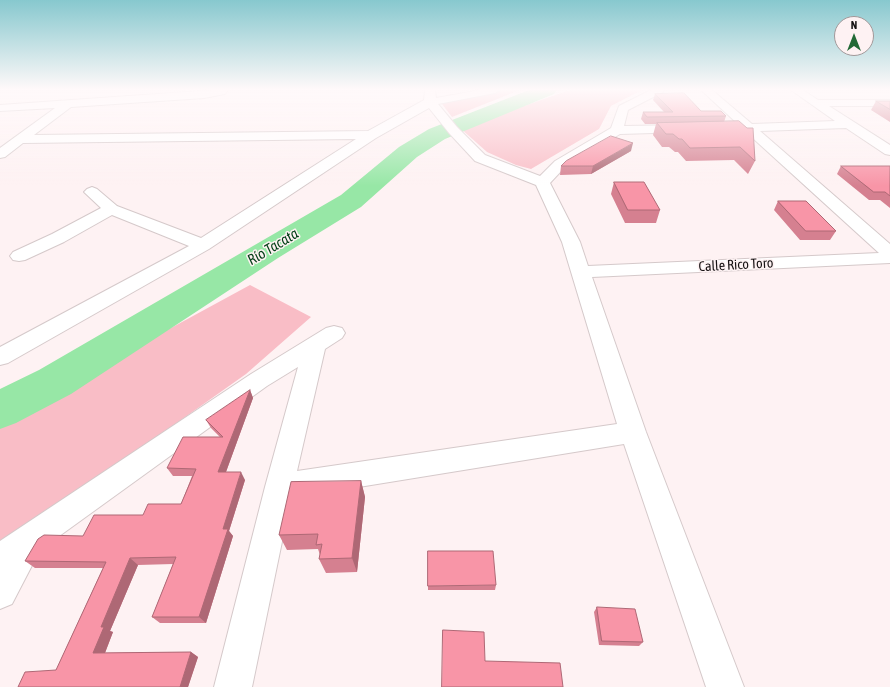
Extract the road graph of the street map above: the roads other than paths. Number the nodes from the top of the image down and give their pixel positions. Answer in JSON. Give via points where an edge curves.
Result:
{"nodes":[{"id":1,"x":44,"y":122,"type":"edge"},
{"id":2,"x":391,"y":122,"type":"edge"},
{"id":3,"x":447,"y":122,"type":"edge"},
{"id":4,"x":619,"y":122,"type":"edge"},
{"id":5,"x":744,"y":122,"type":"edge"},
{"id":6,"x":846,"y":122,"type":"edge"},
{"id":7,"x":849,"y":124,"type":"junction"},
{"id":8,"x":728,"y":128,"type":"edge"},
{"id":9,"x":751,"y":128,"type":"junction"},
{"id":10,"x":696,"y":129,"type":"edge"},
{"id":11,"x":617,"y":130,"type":"junction"},
{"id":12,"x":371,"y":135,"type":"junction"},
{"id":13,"x":21,"y":139,"type":"junction"},
{"id":14,"x":890,"y":151,"type":"edge"},
{"id":15,"x":0,"y":154,"type":"edge"},
{"id":16,"x":542,"y":182,"type":"junction"},
{"id":17,"x":92,"y":192,"type":"dead end"},
{"id":18,"x":111,"y":209,"type":"junction"},
{"id":19,"x":202,"y":245,"type":"junction"},
{"id":20,"x":890,"y":253,"type":"edge"},
{"id":21,"x":19,"y":256,"type":"dead end"},
{"id":22,"x":890,"y":258,"type":"edge"},
{"id":23,"x":581,"y":272,"type":"junction"},
{"id":24,"x":0,"y":357,"type":"edge"},
{"id":25,"x":633,"y":432,"type":"junction"},
{"id":26,"x":279,"y":487,"type":"junction"},
{"id":27,"x":31,"y":538,"type":"junction"},
{"id":28,"x":0,"y":560,"type":"edge"},
{"id":29,"x":0,"y":592,"type":"edge"},
{"id":30,"x":233,"y":687,"type":"edge"},
{"id":31,"x":725,"y":687,"type":"edge"}],
"edges":[{"from":1,"to":13,"type":"street"},
{"from":2,"to":12,"type":"street"},
{"from":3,"to":16,"type":"street","via":[[480,158]]},
{"from":4,"to":11,"type":"street"},
{"from":5,"to":9,"type":"street"},
{"from":6,"to":7,"type":"street"},
{"from":7,"to":9,"type":"street"},
{"from":7,"to":14,"type":"street"},
{"from":8,"to":9,"type":"street"},
{"from":9,"to":20,"type":"street"},
{"from":10,"to":11,"type":"street"},
{"from":11,"to":16,"type":"street","via":[[560,164]]},
{"from":12,"to":13,"type":"street"},
{"from":12,"to":19,"type":"street"},
{"from":13,"to":15,"type":"street"},
{"from":16,"to":23,"type":"street","via":[[571,242]]},
{"from":17,"to":18,"type":"street"},
{"from":18,"to":19,"type":"street"},
{"from":18,"to":21,"type":"street"},
{"from":19,"to":24,"type":"street"},
{"from":22,"to":23,"type":"street","name":"Calle Rico Toro"},
{"from":23,"to":25,"type":"street"},
{"from":25,"to":26,"type":"street"},
{"from":25,"to":31,"type":"street"},
{"from":26,"to":27,"type":"street","via":[[324,339],[259,380]]},
{"from":26,"to":30,"type":"street"},
{"from":27,"to":28,"type":"street"},
{"from":27,"to":29,"type":"street"}]}
